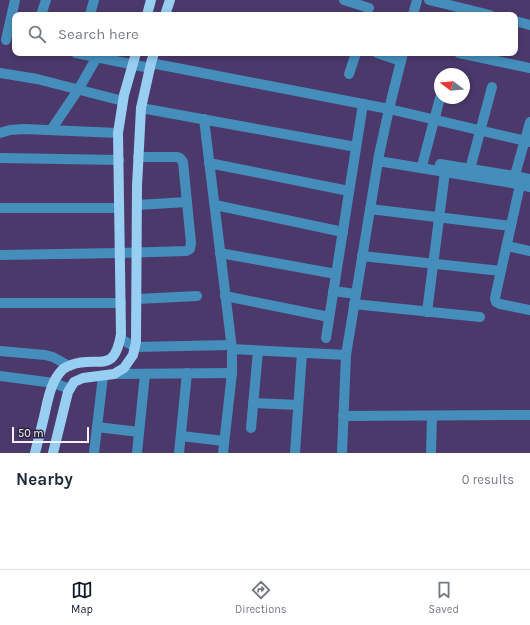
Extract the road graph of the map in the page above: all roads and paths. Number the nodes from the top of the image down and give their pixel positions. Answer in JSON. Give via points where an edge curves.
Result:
{"nodes":[{"id":1,"x":15,"y":0,"type":"edge"},
{"id":2,"x":46,"y":0,"type":"edge"},
{"id":3,"x":94,"y":0,"type":"edge"},
{"id":4,"x":152,"y":0,"type":"edge"},
{"id":5,"x":170,"y":0,"type":"edge"},
{"id":6,"x":344,"y":0,"type":"edge"},
{"id":7,"x":417,"y":0,"type":"edge"},
{"id":8,"x":428,"y":0,"type":"edge"},
{"id":9,"x":370,"y":8,"type":"edge"},
{"id":10,"x":13,"y":12,"type":"edge"},
{"id":11,"x":42,"y":12,"type":"edge"},
{"id":12,"x":91,"y":12,"type":"edge"},
{"id":13,"x":148,"y":12,"type":"edge"},
{"id":14,"x":166,"y":12,"type":"edge"},
{"id":15,"x":414,"y":12,"type":"edge"},
{"id":16,"x":478,"y":12,"type":"edge"},
{"id":17,"x":12,"y":15,"type":"edge"},
{"id":18,"x":518,"y":22,"type":"edge"},
{"id":19,"x":530,"y":25,"type":"edge"},
{"id":20,"x":7,"y":40,"type":"edge"},
{"id":21,"x":92,"y":56,"type":"edge"},
{"id":22,"x":135,"y":56,"type":"edge"},
{"id":23,"x":355,"y":56,"type":"edge"},
{"id":24,"x":473,"y":56,"type":"edge"},
{"id":25,"x":97,"y":57,"type":"junction"},
{"id":26,"x":402,"y":57,"type":"edge"},
{"id":27,"x":152,"y":61,"type":"edge"},
{"id":28,"x":132,"y":64,"type":"junction"},
{"id":29,"x":530,"y":68,"type":"edge"},
{"id":30,"x":0,"y":73,"type":"edge"},
{"id":31,"x":349,"y":74,"type":"dead end"},
{"id":32,"x":492,"y":86,"type":"dead end"},
{"id":33,"x":78,"y":90,"type":"junction"},
{"id":34,"x":123,"y":101,"type":"junction"},
{"id":35,"x":363,"y":104,"type":"junction"},
{"id":36,"x":439,"y":104,"type":"edge"},
{"id":37,"x":141,"y":108,"type":"junction"},
{"id":38,"x":389,"y":109,"type":"junction"},
{"id":39,"x":204,"y":119,"type":"junction"},
{"id":40,"x":435,"y":120,"type":"junction"},
{"id":41,"x":530,"y":122,"type":"edge"},
{"id":42,"x":51,"y":130,"type":"junction"},
{"id":43,"x":480,"y":130,"type":"junction"},
{"id":44,"x":0,"y":133,"type":"edge"},
{"id":45,"x":118,"y":133,"type":"junction"},
{"id":46,"x":528,"y":142,"type":"edge"},
{"id":47,"x":356,"y":147,"type":"junction"},
{"id":48,"x":138,"y":156,"type":"junction"},
{"id":49,"x":0,"y":158,"type":"edge"},
{"id":50,"x":379,"y":158,"type":"junction"},
{"id":51,"x":118,"y":160,"type":"junction"},
{"id":52,"x":423,"y":162,"type":"junction"},
{"id":53,"x":209,"y":164,"type":"junction"},
{"id":54,"x":470,"y":169,"type":"junction"},
{"id":55,"x":445,"y":172,"type":"junction"},
{"id":56,"x":530,"y":179,"type":"edge"},
{"id":57,"x":519,"y":183,"type":"edge"},
{"id":58,"x":349,"y":191,"type":"junction"},
{"id":59,"x":187,"y":202,"type":"junction"},
{"id":60,"x":137,"y":205,"type":"junction"},
{"id":61,"x":214,"y":205,"type":"junction"},
{"id":62,"x":0,"y":208,"type":"edge"},
{"id":63,"x":119,"y":208,"type":"junction"},
{"id":64,"x":370,"y":209,"type":"junction"},
{"id":65,"x":439,"y":217,"type":"junction"},
{"id":66,"x":511,"y":226,"type":"junction"},
{"id":67,"x":343,"y":232,"type":"junction"},
{"id":68,"x":507,"y":246,"type":"junction"},
{"id":69,"x":530,"y":251,"type":"edge"},
{"id":70,"x":120,"y":253,"type":"junction"},
{"id":71,"x":137,"y":253,"type":"junction"},
{"id":72,"x":220,"y":253,"type":"junction"},
{"id":73,"x":0,"y":255,"type":"edge"},
{"id":74,"x":362,"y":256,"type":"junction"},
{"id":75,"x":433,"y":264,"type":"junction"},
{"id":76,"x":501,"y":271,"type":"junction"},
{"id":77,"x":336,"y":274,"type":"junction"},
{"id":78,"x":333,"y":291,"type":"junction"},
{"id":79,"x":197,"y":296,"type":"dead end"},
{"id":80,"x":225,"y":296,"type":"junction"},
{"id":81,"x":137,"y":299,"type":"junction"},
{"id":82,"x":355,"y":299,"type":"junction"},
{"id":83,"x":0,"y":302,"type":"edge"},
{"id":84,"x":121,"y":303,"type":"junction"},
{"id":85,"x":530,"y":310,"type":"edge"},
{"id":86,"x":427,"y":312,"type":"junction"},
{"id":87,"x":329,"y":317,"type":"junction"},
{"id":88,"x":480,"y":317,"type":"dead end"},
{"id":89,"x":326,"y":338,"type":"dead end"},
{"id":90,"x":120,"y":339,"type":"junction"},
{"id":91,"x":135,"y":347,"type":"junction"},
{"id":92,"x":231,"y":347,"type":"junction"},
{"id":93,"x":258,"y":351,"type":"junction"},
{"id":94,"x":0,"y":352,"type":"edge"},
{"id":95,"x":302,"y":353,"type":"junction"},
{"id":96,"x":346,"y":355,"type":"junction"},
{"id":97,"x":69,"y":366,"type":"junction"},
{"id":98,"x":187,"y":373,"type":"junction"},
{"id":99,"x":232,"y":373,"type":"junction"},
{"id":100,"x":114,"y":374,"type":"junction"},
{"id":101,"x":145,"y":374,"type":"junction"},
{"id":102,"x":0,"y":376,"type":"edge"},
{"id":103,"x":102,"y":376,"type":"junction"},
{"id":104,"x":54,"y":383,"type":"junction"},
{"id":105,"x":70,"y":389,"type":"junction"},
{"id":106,"x":253,"y":404,"type":"junction"},
{"id":107,"x":298,"y":405,"type":"junction"},
{"id":108,"x":530,"y":415,"type":"edge"},
{"id":109,"x":343,"y":416,"type":"junction"},
{"id":110,"x":432,"y":416,"type":"junction"},
{"id":111,"x":97,"y":427,"type":"junction"},
{"id":112,"x":251,"y":428,"type":"dead end"},
{"id":113,"x":139,"y":432,"type":"junction"},
{"id":114,"x":181,"y":436,"type":"junction"},
{"id":115,"x":224,"y":441,"type":"junction"},
{"id":116,"x":35,"y":453,"type":"edge"},
{"id":117,"x":53,"y":453,"type":"edge"},
{"id":118,"x":94,"y":453,"type":"edge"},
{"id":119,"x":137,"y":453,"type":"edge"},
{"id":120,"x":179,"y":453,"type":"edge"},
{"id":121,"x":223,"y":453,"type":"edge"},
{"id":122,"x":295,"y":453,"type":"edge"},
{"id":123,"x":342,"y":453,"type":"edge"},
{"id":124,"x":431,"y":453,"type":"edge"}],
"edges":[{"from":1,"to":10,"type":"street"},
{"from":2,"to":11,"type":"street"},
{"from":3,"to":12,"type":"street"},
{"from":4,"to":13,"type":"main road"},
{"from":5,"to":14,"type":"main road"},
{"from":6,"to":9,"type":"street"},
{"from":7,"to":15,"type":"street"},
{"from":8,"to":16,"type":"street"},
{"from":17,"to":20,"type":"street"},
{"from":18,"to":19,"type":"street"},
{"from":21,"to":25,"type":"street"},
{"from":22,"to":28,"type":"main road"},
{"from":23,"to":31,"type":"street"},
{"from":24,"to":29,"type":"street"},
{"from":25,"to":28,"type":"street"},
{"from":25,"to":33,"type":"street"},
{"from":26,"to":38,"type":"street"},
{"from":27,"to":28,"type":"street"},
{"from":27,"to":35,"type":"street"},
{"from":27,"to":37,"type":"main road"},
{"from":28,"to":34,"type":"main road"},
{"from":30,"to":33,"type":"street","via":[[37,79]]},
{"from":32,"to":43,"type":"street"},
{"from":33,"to":34,"type":"street"},
{"from":33,"to":42,"type":"street"},
{"from":34,"to":45,"type":"main road"},
{"from":35,"to":38,"type":"street"},
{"from":35,"to":47,"type":"street"},
{"from":36,"to":40,"type":"street"},
{"from":37,"to":39,"type":"street"},
{"from":37,"to":48,"type":"main road"},
{"from":38,"to":40,"type":"street"},
{"from":38,"to":50,"type":"street"},
{"from":39,"to":47,"type":"street"},
{"from":39,"to":53,"type":"street"},
{"from":40,"to":43,"type":"street"},
{"from":40,"to":52,"type":"street"},
{"from":41,"to":46,"type":"street"},
{"from":42,"to":44,"type":"street","via":[[24,129]]},
{"from":42,"to":45,"type":"street"},
{"from":43,"to":46,"type":"street"},
{"from":43,"to":54,"type":"street"},
{"from":45,"to":51,"type":"main road"},
{"from":46,"to":57,"type":"street"},
{"from":47,"to":58,"type":"street"},
{"from":48,"to":59,"type":"street","via":[[182,159]]},
{"from":48,"to":60,"type":"main road"},
{"from":49,"to":51,"type":"street"},
{"from":50,"to":52,"type":"street"},
{"from":50,"to":55,"type":"street"},
{"from":50,"to":64,"type":"street"},
{"from":51,"to":63,"type":"main road"},
{"from":52,"to":54,"type":"street"},
{"from":53,"to":58,"type":"street"},
{"from":53,"to":61,"type":"street"},
{"from":54,"to":57,"type":"street"},
{"from":55,"to":57,"type":"street"},
{"from":55,"to":65,"type":"street"},
{"from":56,"to":57,"type":"street"},
{"from":57,"to":66,"type":"street"},
{"from":58,"to":67,"type":"street"},
{"from":59,"to":60,"type":"street"},
{"from":59,"to":71,"type":"street","via":[[190,249]]},
{"from":60,"to":71,"type":"main road"},
{"from":61,"to":67,"type":"street"},
{"from":61,"to":72,"type":"street"},
{"from":62,"to":63,"type":"street"},
{"from":63,"to":70,"type":"main road"},
{"from":64,"to":65,"type":"street"},
{"from":64,"to":74,"type":"street"},
{"from":65,"to":66,"type":"street"},
{"from":65,"to":75,"type":"street"},
{"from":66,"to":68,"type":"street"},
{"from":67,"to":77,"type":"street"},
{"from":68,"to":69,"type":"street"},
{"from":68,"to":76,"type":"street"},
{"from":70,"to":71,"type":"street"},
{"from":70,"to":73,"type":"street"},
{"from":70,"to":84,"type":"main road"},
{"from":71,"to":81,"type":"main road"},
{"from":72,"to":77,"type":"street"},
{"from":72,"to":80,"type":"street"},
{"from":74,"to":75,"type":"street"},
{"from":74,"to":82,"type":"street"},
{"from":75,"to":76,"type":"street"},
{"from":75,"to":86,"type":"street"},
{"from":76,"to":85,"type":"street","via":[[496,302]]},
{"from":77,"to":78,"type":"street"},
{"from":78,"to":82,"type":"street"},
{"from":78,"to":87,"type":"street"},
{"from":79,"to":81,"type":"street"},
{"from":80,"to":87,"type":"street"},
{"from":80,"to":92,"type":"street"},
{"from":81,"to":91,"type":"main road"},
{"from":82,"to":86,"type":"street"},
{"from":82,"to":96,"type":"street"},
{"from":83,"to":84,"type":"street"},
{"from":84,"to":90,"type":"main road"},
{"from":86,"to":88,"type":"street"},
{"from":87,"to":89,"type":"street"},
{"from":90,"to":91,"type":"street"},
{"from":90,"to":97,"type":"main road","via":[[114,356],[106,362],[77,363]]},
{"from":91,"to":92,"type":"street"},
{"from":91,"to":100,"type":"main road","via":[[124,368]]},
{"from":92,"to":93,"type":"street"},
{"from":92,"to":99,"type":"street"},
{"from":93,"to":95,"type":"street"},
{"from":93,"to":106,"type":"street"},
{"from":94,"to":97,"type":"street","via":[[45,355]]},
{"from":95,"to":96,"type":"street"},
{"from":95,"to":107,"type":"street"},
{"from":96,"to":109,"type":"street"},
{"from":97,"to":104,"type":"main road","via":[[57,376]]},
{"from":98,"to":99,"type":"street"},
{"from":98,"to":101,"type":"street"},
{"from":98,"to":114,"type":"street"},
{"from":99,"to":115,"type":"street"},
{"from":100,"to":101,"type":"street"},
{"from":100,"to":103,"type":"main road"},
{"from":101,"to":113,"type":"street"},
{"from":102,"to":104,"type":"street"},
{"from":103,"to":105,"type":"main road","via":[[83,378],[74,382]]},
{"from":103,"to":111,"type":"street"},
{"from":104,"to":105,"type":"street"},
{"from":104,"to":116,"type":"main road","via":[[50,390]]},
{"from":105,"to":117,"type":"main road"},
{"from":106,"to":107,"type":"street"},
{"from":106,"to":112,"type":"street"},
{"from":107,"to":122,"type":"street"},
{"from":108,"to":110,"type":"street"},
{"from":109,"to":110,"type":"street"},
{"from":109,"to":123,"type":"street"},
{"from":110,"to":124,"type":"street"},
{"from":111,"to":113,"type":"street"},
{"from":111,"to":118,"type":"street"},
{"from":113,"to":119,"type":"street"},
{"from":114,"to":115,"type":"street"},
{"from":114,"to":120,"type":"street"},
{"from":115,"to":121,"type":"street"}]}
